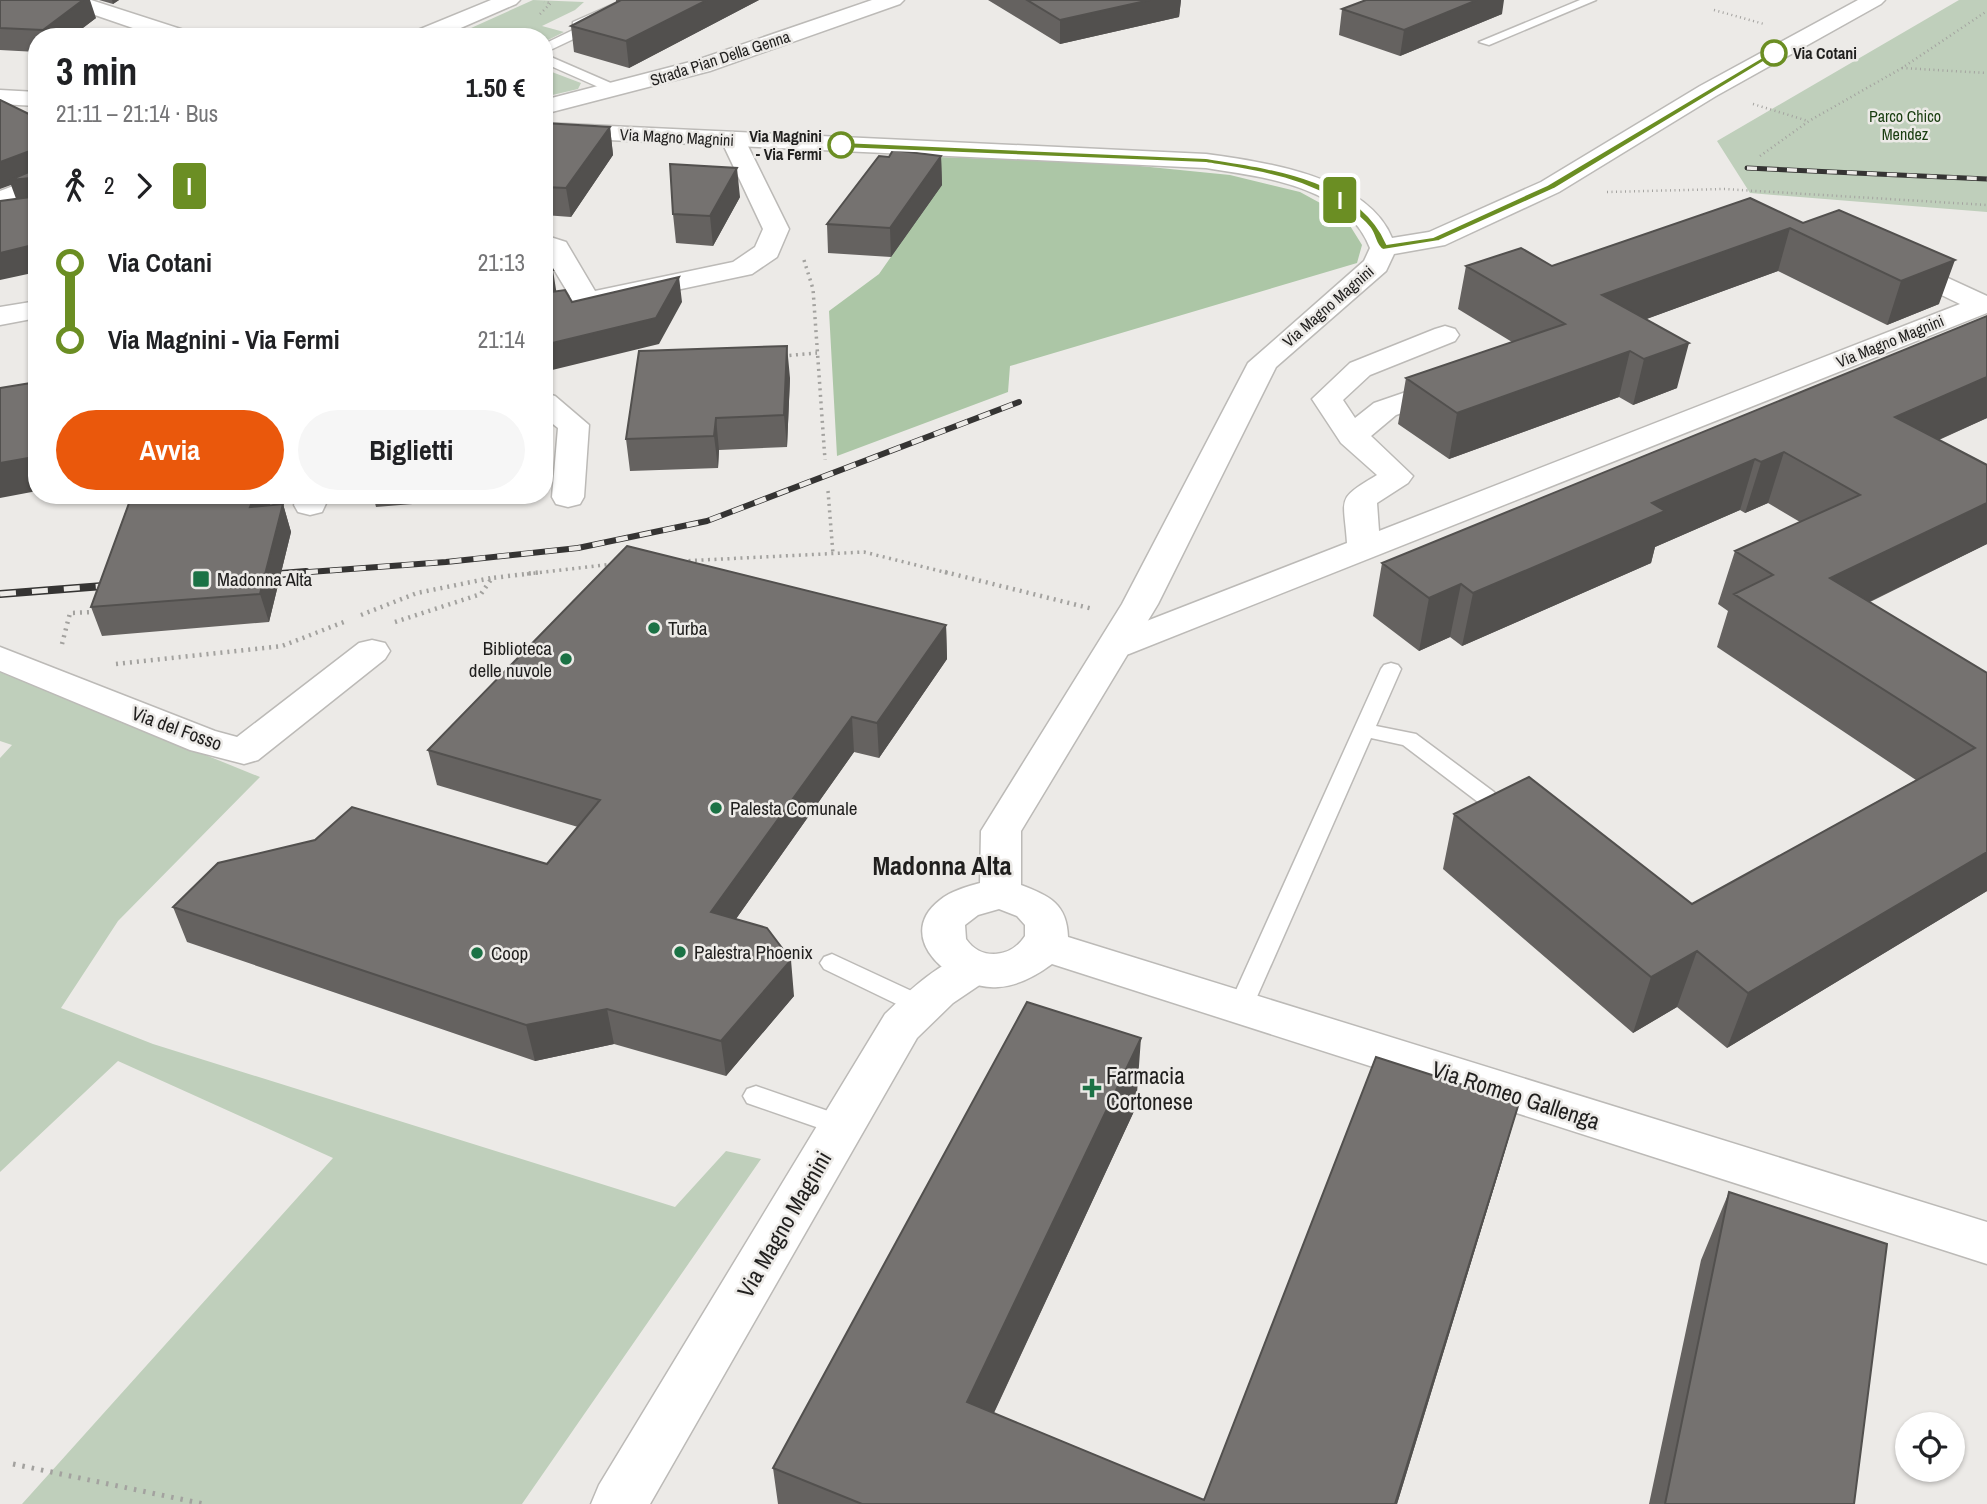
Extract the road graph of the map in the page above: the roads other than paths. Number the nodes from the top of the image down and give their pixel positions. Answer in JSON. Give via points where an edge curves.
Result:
{"nodes":[{"id":1,"x":70,"y":0,"type":"edge"},
{"id":2,"x":509,"y":0,"type":"edge"},
{"id":3,"x":632,"y":0,"type":"edge"},
{"id":4,"x":893,"y":0,"type":"edge"},
{"id":5,"x":1590,"y":0,"type":"edge"},
{"id":6,"x":1874,"y":0,"type":"edge"},
{"id":7,"x":154,"y":28,"type":"edge"},
{"id":8,"x":442,"y":28,"type":"edge"},
{"id":9,"x":1485,"y":42,"type":"dead end"},
{"id":10,"x":553,"y":44,"type":"edge"},
{"id":11,"x":553,"y":62,"type":"edge"},
{"id":12,"x":616,"y":90,"type":"junction"},
{"id":13,"x":0,"y":97,"type":"edge"},
{"id":14,"x":28,"y":99,"type":"edge"},
{"id":15,"x":553,"y":105,"type":"edge"},
{"id":16,"x":553,"y":130,"type":"edge"},
{"id":17,"x":733,"y":140,"type":"junction"},
{"id":18,"x":28,"y":189,"type":"edge"},
{"id":19,"x":0,"y":200,"type":"edge"},
{"id":20,"x":28,"y":213,"type":"edge"},
{"id":21,"x":0,"y":217,"type":"edge"},
{"id":22,"x":553,"y":247,"type":"edge"},
{"id":23,"x":1383,"y":248,"type":"junction"},
{"id":24,"x":1867,"y":248,"type":"edge"},
{"id":25,"x":586,"y":300,"type":"junction"},
{"id":26,"x":553,"y":308,"type":"edge"},
{"id":27,"x":28,"y":311,"type":"edge"},
{"id":28,"x":0,"y":316,"type":"edge"},
{"id":29,"x":1445,"y":335,"type":"dead end"},
{"id":30,"x":1482,"y":376,"type":"edge"},
{"id":31,"x":553,"y":409,"type":"edge"},
{"id":32,"x":1352,"y":436,"type":"junction"},
{"id":33,"x":568,"y":497,"type":"dead end"},
{"id":34,"x":1364,"y":549,"type":"junction"},
{"id":35,"x":1123,"y":633,"type":"junction"},
{"id":36,"x":372,"y":651,"type":"road end"},
{"id":37,"x":0,"y":658,"type":"edge"},
{"id":38,"x":1391,"y":669,"type":"dead end"},
{"id":39,"x":1362,"y":730,"type":"junction"},
{"id":40,"x":1486,"y":797,"type":"edge"},
{"id":41,"x":1001,"y":894,"type":"junction"},
{"id":42,"x":1045,"y":946,"type":"junction"},
{"id":43,"x":832,"y":963,"type":"dead end"},
{"id":44,"x":975,"y":967,"type":"junction"},
{"id":45,"x":922,"y":1006,"type":"junction"},
{"id":46,"x":1240,"y":1008,"type":"junction"},
{"id":47,"x":756,"y":1096,"type":"dead end"},
{"id":48,"x":842,"y":1126,"type":"junction"},
{"id":49,"x":1987,"y":1243,"type":"edge"},
{"id":50,"x":619,"y":1504,"type":"edge"}],
"edges":[{"from":1,"to":7,"type":"street"},
{"from":2,"to":8,"type":"street"},
{"from":3,"to":10,"type":"lane","via":[[577,25],[580,31]]},
{"from":4,"to":12,"type":"street","name":"Strada Pian Della Genna","via":[[702,66]]},
{"from":5,"to":9,"type":"lane"},
{"from":6,"to":23,"type":"street","via":[[1708,91],[1550,187],[1436,239]]},
{"from":11,"to":12,"type":"lane"},
{"from":12,"to":15,"type":"street","name":"Strada Pian Della Genna"},
{"from":13,"to":14,"type":"street"},
{"from":16,"to":17,"type":"street","name":"Via Magno Magnini"},
{"from":17,"to":23,"type":"street","name":"Via Magno Magnini","via":[[1206,161],[1258,169],[1312,183],[1348,204],[1375,228]]},
{"from":17,"to":25,"type":"street","via":[[776,229],[767,251],[742,268]]},
{"from":18,"to":19,"type":"street"},
{"from":20,"to":21,"type":"street"},
{"from":22,"to":25,"type":"street"},
{"from":23,"to":35,"type":"street","name":"Via Magno Magnini","via":[[1376,265],[1263,363]]},
{"from":24,"to":34,"type":"street","name":"Via Magno Magnini","via":[[1983,305]]},
{"from":25,"to":26,"type":"street"},
{"from":27,"to":28,"type":"street"},
{"from":29,"to":32,"type":"street","via":[[1360,369],[1327,399]]},
{"from":30,"to":32,"type":"street","via":[[1385,409]]},
{"from":31,"to":33,"type":"street","via":[[574,425]]},
{"from":32,"to":34,"type":"street","via":[[1397,476],[1360,499]]},
{"from":34,"to":35,"type":"street","name":"Via Magno Magnini"},
{"from":35,"to":41,"type":"street","name":"Via Magno Magnini","via":[[1001,831]]},
{"from":36,"to":37,"type":"street","name":"Via del Fosso","via":[[244,751],[204,741]]},
{"from":38,"to":39,"type":"lane"},
{"from":39,"to":40,"type":"lane","via":[[1409,739]]},
{"from":39,"to":46,"type":"lane"},
{"from":41,"to":42,"type":"street","via":[[1030,903],[1040,912],[1048,934]]},
{"from":41,"to":44,"type":"street","via":[[966,901],[945,922],[948,948]]},
{"from":42,"to":44,"type":"street","via":[[1016,967]]},
{"from":42,"to":46,"type":"street","name":"Via Romeo Gallenga"},
{"from":43,"to":45,"type":"lane"},
{"from":44,"to":45,"type":"street","name":"Via Magno Magnini"},
{"from":45,"to":48,"type":"street","name":"Via Magno Magnini","via":[[901,1026]]},
{"from":46,"to":49,"type":"street","name":"Via Romeo Gallenga"},
{"from":47,"to":48,"type":"lane"},
{"from":48,"to":50,"type":"street","name":"Via Magno Magnini"}]}
